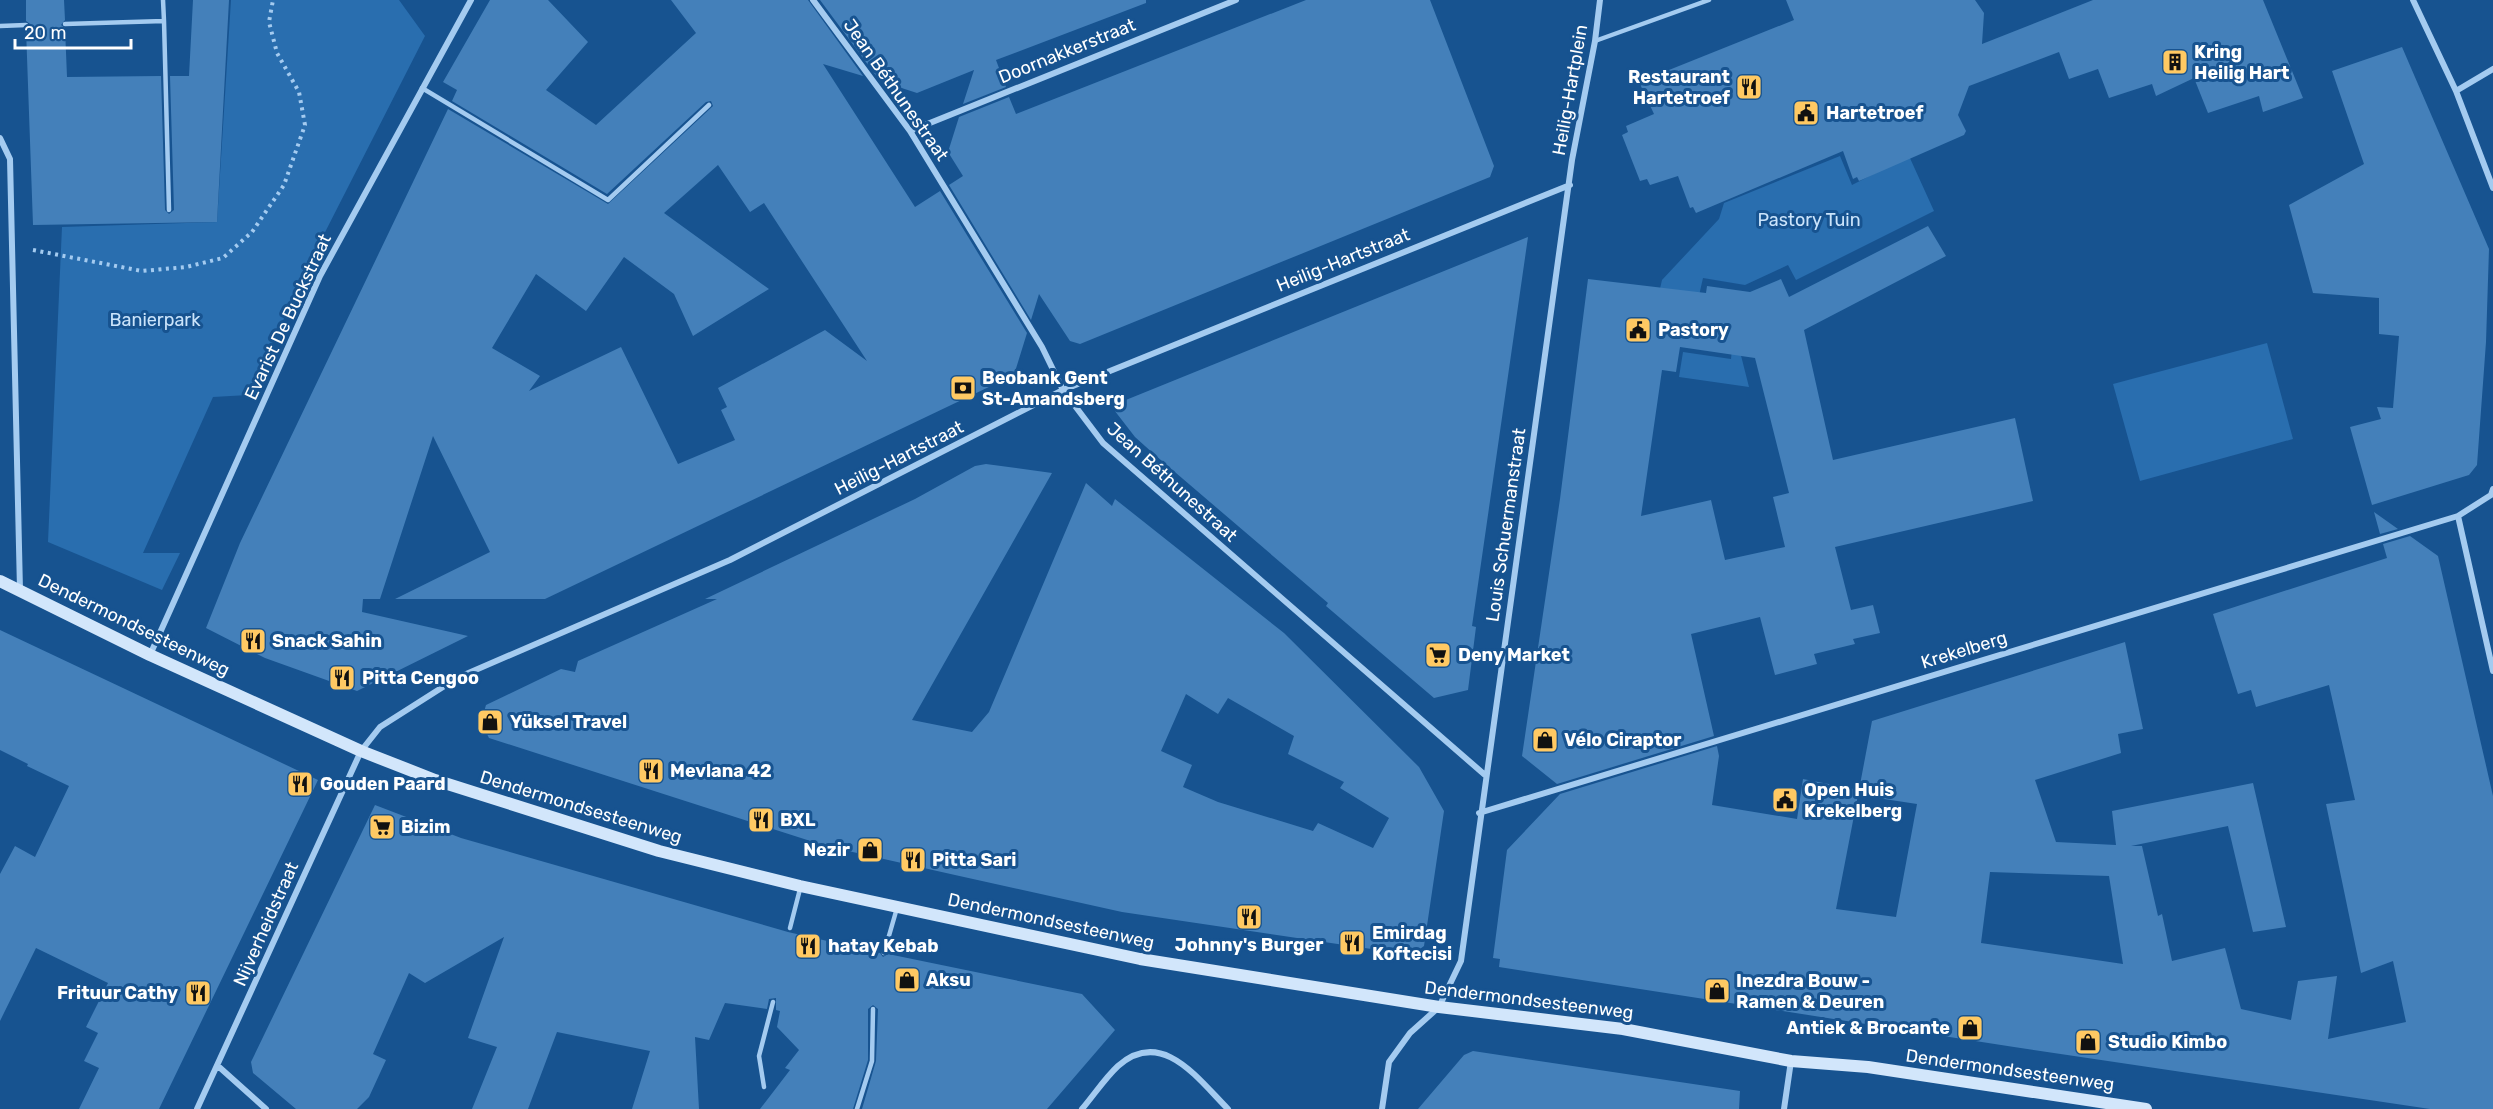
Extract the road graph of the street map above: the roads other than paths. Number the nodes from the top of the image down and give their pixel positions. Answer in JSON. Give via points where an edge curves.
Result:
{"nodes":[{"id":1,"x":163,"y":0,"type":"edge"},
{"id":2,"x":471,"y":0,"type":"edge"},
{"id":3,"x":813,"y":0,"type":"edge"},
{"id":4,"x":1236,"y":0,"type":"edge"},
{"id":5,"x":1600,"y":0,"type":"edge"},
{"id":6,"x":1709,"y":0,"type":"edge"},
{"id":7,"x":2413,"y":0,"type":"edge"},
{"id":8,"x":1697,"y":2,"type":"edge"},
{"id":9,"x":164,"y":21,"type":"junction"},
{"id":10,"x":65,"y":24,"type":"dead end"},
{"id":11,"x":26,"y":25,"type":"dead end"},
{"id":12,"x":0,"y":26,"type":"edge"},
{"id":13,"x":1595,"y":41,"type":"junction"},
{"id":14,"x":2493,"y":69,"type":"edge"},
{"id":15,"x":422,"y":88,"type":"junction"},
{"id":16,"x":2456,"y":91,"type":"junction"},
{"id":17,"x":709,"y":105,"type":"dead end"},
{"id":18,"x":910,"y":130,"type":"junction"},
{"id":19,"x":0,"y":138,"type":"edge"},
{"id":20,"x":1570,"y":185,"type":"junction"},
{"id":21,"x":2493,"y":188,"type":"edge"},
{"id":22,"x":169,"y":210,"type":"dead end"},
{"id":23,"x":1064,"y":390,"type":"junction"},
{"id":24,"x":2493,"y":489,"type":"edge"},
{"id":25,"x":2458,"y":516,"type":"junction"},
{"id":26,"x":0,"y":581,"type":"edge"},
{"id":27,"x":20,"y":591,"type":"junction"},
{"id":28,"x":150,"y":655,"type":"junction"},
{"id":29,"x":2493,"y":671,"type":"edge"},
{"id":30,"x":361,"y":751,"type":"junction"},
{"id":31,"x":1485,"y":775,"type":"junction"},
{"id":32,"x":1479,"y":813,"type":"junction"},
{"id":33,"x":800,"y":886,"type":"junction"},
{"id":34,"x":897,"y":908,"type":"junction"},
{"id":35,"x":790,"y":928,"type":"dead end"},
{"id":36,"x":885,"y":953,"type":"dead end"},
{"id":37,"x":773,"y":1002,"type":"dead end"},
{"id":38,"x":1439,"y":1007,"type":"junction"},
{"id":39,"x":873,"y":1009,"type":"dead end"},
{"id":40,"x":1791,"y":1061,"type":"junction"},
{"id":41,"x":218,"y":1066,"type":"junction"},
{"id":42,"x":764,"y":1087,"type":"dead end"},
{"id":43,"x":197,"y":1109,"type":"edge"},
{"id":44,"x":266,"y":1109,"type":"edge"},
{"id":45,"x":857,"y":1109,"type":"edge"},
{"id":46,"x":1082,"y":1109,"type":"edge"},
{"id":47,"x":1228,"y":1109,"type":"edge"},
{"id":48,"x":1382,"y":1109,"type":"edge"},
{"id":49,"x":1784,"y":1109,"type":"edge"},
{"id":50,"x":2146,"y":1109,"type":"edge"}],
"edges":[{"from":1,"to":9,"type":"lane"},
{"from":2,"to":15,"type":"street","name":"Evarist De Buckstraat"},
{"from":3,"to":18,"type":"street","name":"Jean Béthunestraat"},
{"from":4,"to":18,"type":"street","name":"Doornakkerstraat"},
{"from":5,"to":13,"type":"street","name":"Heilig-Hartplein"},
{"from":6,"to":8,"type":"lane"},
{"from":7,"to":16,"type":"street"},
{"from":8,"to":13,"type":"lane"},
{"from":9,"to":10,"type":"lane"},
{"from":9,"to":22,"type":"lane"},
{"from":11,"to":12,"type":"lane"},
{"from":13,"to":20,"type":"street","name":"Heilig-Hartplein"},
{"from":14,"to":16,"type":"street"},
{"from":15,"to":17,"type":"lane","via":[[608,200]]},
{"from":15,"to":28,"type":"street","name":"Evarist De Buckstraat","via":[[321,276]]},
{"from":16,"to":21,"type":"street"},
{"from":18,"to":23,"type":"street","name":"Jean Béthunestraat"},
{"from":19,"to":27,"type":"street","via":[[10,159]]},
{"from":20,"to":23,"type":"street","name":"Heilig-Hartstraat"},
{"from":20,"to":31,"type":"street","name":"Louis Schuermanstraat"},
{"from":23,"to":30,"type":"street","name":"Heilig-Hartstraat","via":[[730,560],[457,678],[380,727]]},
{"from":23,"to":31,"type":"street","name":"Jean Béthunestraat","via":[[1103,443]]},
{"from":24,"to":25,"type":"street","name":"Krekelberg","via":[[2491,495]]},
{"from":25,"to":29,"type":"street"},
{"from":25,"to":32,"type":"street","name":"Krekelberg"},
{"from":26,"to":27,"type":"main road","name":"Dendermondsesteenweg"},
{"from":27,"to":28,"type":"main road","name":"Dendermondsesteenweg"},
{"from":28,"to":30,"type":"main road","name":"Dendermondsesteenweg"},
{"from":30,"to":33,"type":"main road","name":"Dendermondsesteenweg","via":[[526,811],[659,851]]},
{"from":30,"to":41,"type":"street","name":"Nijverheidstraat"},
{"from":31,"to":32,"type":"street","name":"Louis Schuermanstraat"},
{"from":32,"to":38,"type":"street","name":"Louis Schuermanstraat","via":[[1461,961]]},
{"from":33,"to":34,"type":"main road","name":"Dendermondsesteenweg"},
{"from":33,"to":35,"type":"lane"},
{"from":34,"to":36,"type":"lane"},
{"from":34,"to":38,"type":"main road","name":"Dendermondsesteenweg","via":[[1140,959]]},
{"from":37,"to":42,"type":"lane","via":[[759,1056]]},
{"from":38,"to":40,"type":"main road","name":"Dendermondsesteenweg","via":[[1623,1029]]},
{"from":38,"to":48,"type":"street","via":[[1410,1033],[1389,1062]]},
{"from":39,"to":45,"type":"lane","via":[[872,1061]]},
{"from":40,"to":49,"type":"street"},
{"from":40,"to":50,"type":"main road","name":"Dendermondsesteenweg","via":[[1868,1067]]},
{"from":41,"to":43,"type":"street","name":"Nijverheidstraat"},
{"from":41,"to":44,"type":"street"},
{"from":46,"to":47,"type":"street","via":[[1117,1066],[1136,1053],[1157,1051],[1176,1059]]}]}
